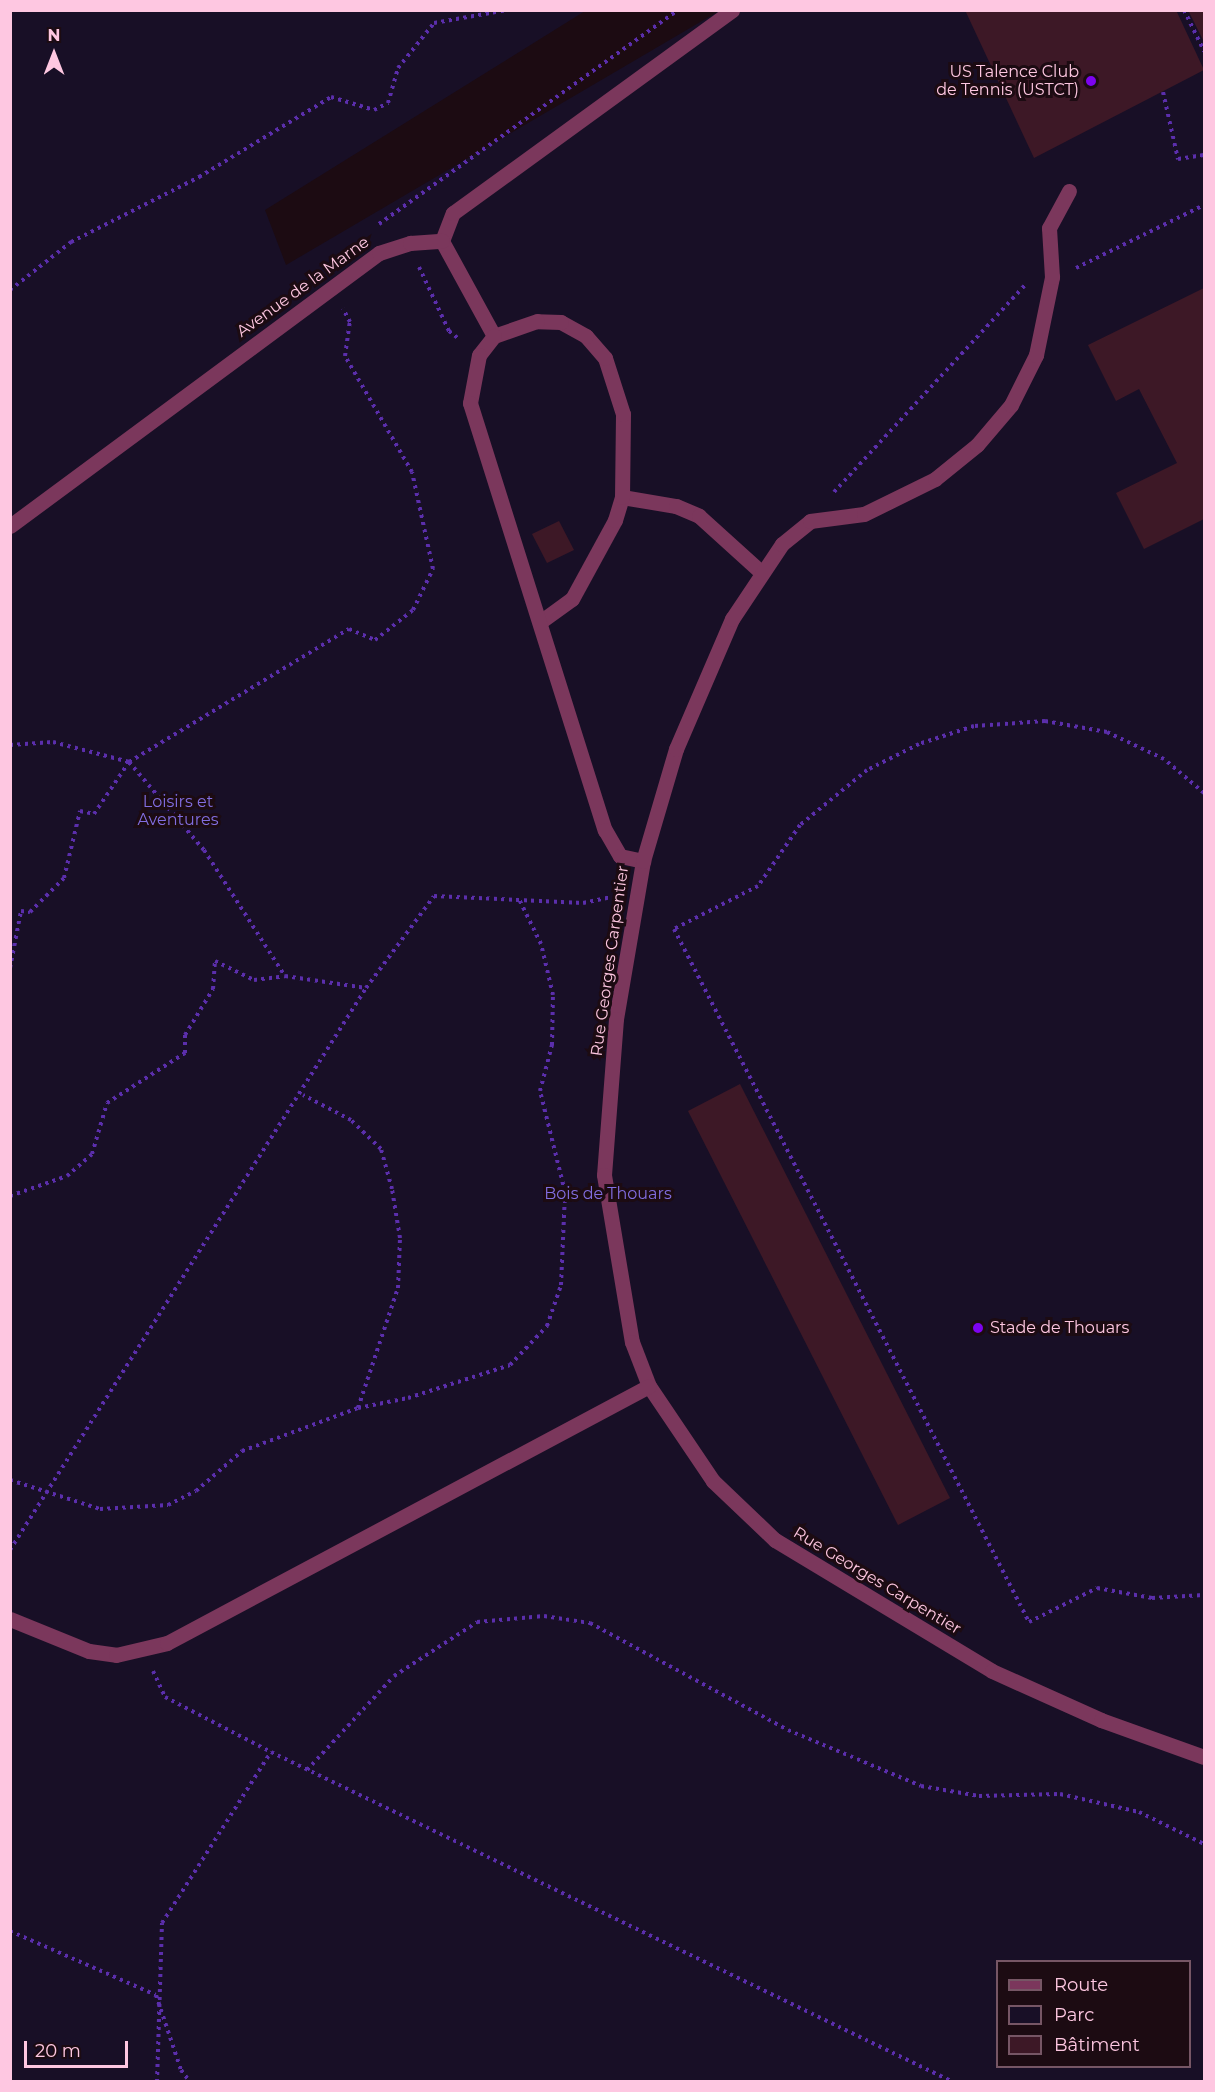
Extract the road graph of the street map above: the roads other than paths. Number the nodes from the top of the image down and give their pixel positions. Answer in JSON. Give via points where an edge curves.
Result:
{"nodes":[{"id":1,"x":732,"y":10,"type":"edge"},
{"id":2,"x":1069,"y":191,"type":"dead end"},
{"id":3,"x":442,"y":241,"type":"junction"},
{"id":4,"x":494,"y":336,"type":"junction"},
{"id":5,"x":622,"y":496,"type":"junction"},
{"id":6,"x":10,"y":526,"type":"edge"},
{"id":7,"x":761,"y":572,"type":"junction"},
{"id":8,"x":540,"y":622,"type":"junction"},
{"id":9,"x":643,"y":861,"type":"junction"},
{"id":10,"x":649,"y":1386,"type":"junction"},
{"id":11,"x":10,"y":1619,"type":"edge"},
{"id":12,"x":1204,"y":1757,"type":"edge"}],
"edges":[{"from":1,"to":3,"type":"street","via":[[453,213]]},
{"from":2,"to":7,"type":"street","name":"Rue Georges Carpentier","via":[[1049,228],[1052,277],[1036,355],[1011,405],[977,445],[895,502],[795,528]]},
{"from":3,"to":4,"type":"street"},
{"from":3,"to":6,"type":"street","name":"Avenue de la Marne","via":[[391,248],[331,288]]},
{"from":4,"to":5,"type":"street","name":"Rue Georges Carpentier","via":[[516,325],[561,322],[586,336],[605,358],[623,414]]},
{"from":4,"to":8,"type":"street","name":"Rue Georges Carpentier","via":[[479,355],[470,403],[477,435]]},
{"from":5,"to":7,"type":"street","via":[[676,506],[699,516]]},
{"from":5,"to":8,"type":"street","name":"Rue Georges Carpentier","via":[[572,599]]},
{"from":7,"to":9,"type":"street","name":"Rue Georges Carpentier","via":[[732,620],[676,749]]},
{"from":8,"to":9,"type":"street","name":"Rue Georges Carpentier","via":[[605,830],[620,856]]},
{"from":9,"to":10,"type":"street","name":"Rue Georges Carpentier","via":[[616,1019],[604,1175],[632,1342]]},
{"from":10,"to":11,"type":"street","via":[[167,1642],[116,1655],[89,1651]]},
{"from":10,"to":12,"type":"street","name":"Rue Georges Carpentier","via":[[713,1480],[776,1540],[992,1671],[1101,1720]]}]}
